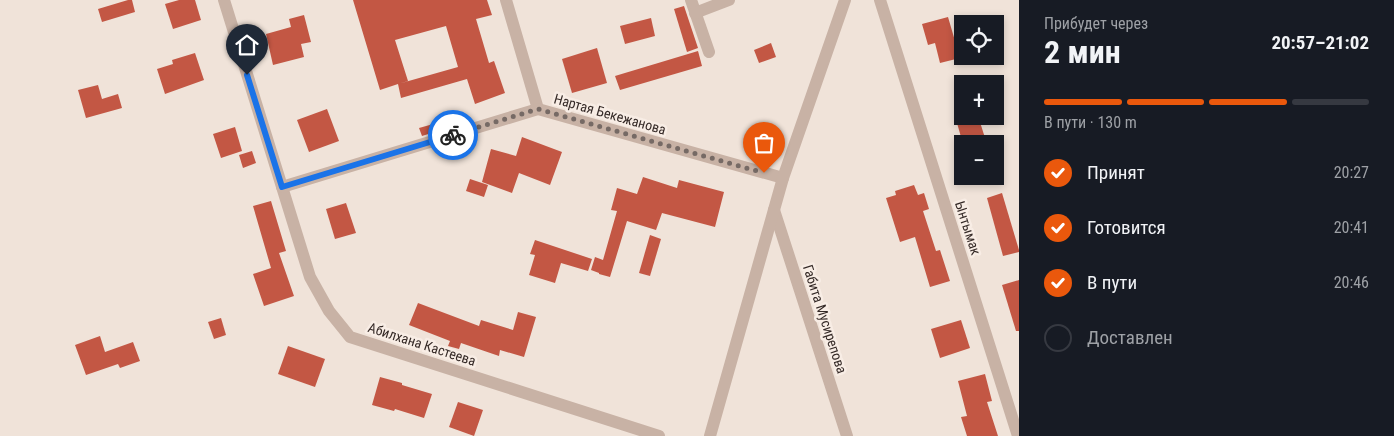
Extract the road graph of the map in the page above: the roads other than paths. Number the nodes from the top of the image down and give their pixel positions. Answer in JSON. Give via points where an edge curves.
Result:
{"nodes":[{"id":1,"x":224,"y":0,"type":"edge"},
{"id":2,"x":506,"y":0,"type":"edge"},
{"id":3,"x":692,"y":0,"type":"edge"},
{"id":4,"x":729,"y":0,"type":"edge"},
{"id":5,"x":845,"y":0,"type":"edge"},
{"id":6,"x":883,"y":2,"type":"edge"},
{"id":7,"x":696,"y":13,"type":"junction"},
{"id":8,"x":709,"y":52,"type":"dead end"},
{"id":9,"x":538,"y":109,"type":"junction"},
{"id":10,"x":783,"y":178,"type":"junction"},
{"id":11,"x":282,"y":187,"type":"junction"},
{"id":12,"x":774,"y":210,"type":"junction"},
{"id":13,"x":659,"y":436,"type":"edge"},
{"id":14,"x":710,"y":436,"type":"edge"},
{"id":15,"x":847,"y":436,"type":"edge"},
{"id":16,"x":1018,"y":436,"type":"edge"}],
"edges":[{"from":1,"to":11,"type":"street","name":"Абилхана Кастеева"},
{"from":2,"to":9,"type":"street","name":"Нартая Бекежанова"},
{"from":3,"to":7,"type":"street"},
{"from":4,"to":7,"type":"street"},
{"from":5,"to":10,"type":"street"},
{"from":6,"to":16,"type":"street","name":"Ынтымак"},
{"from":7,"to":8,"type":"street"},
{"from":9,"to":10,"type":"street","name":"Нартая Бекежанова"},
{"from":9,"to":11,"type":"street"},
{"from":10,"to":12,"type":"street"},
{"from":11,"to":13,"type":"street","name":"Абилхана Кастеева","via":[[310,277],[329,311],[350,336]]},
{"from":12,"to":14,"type":"street"},
{"from":12,"to":15,"type":"street","name":"Габита Мусирепова"}]}
